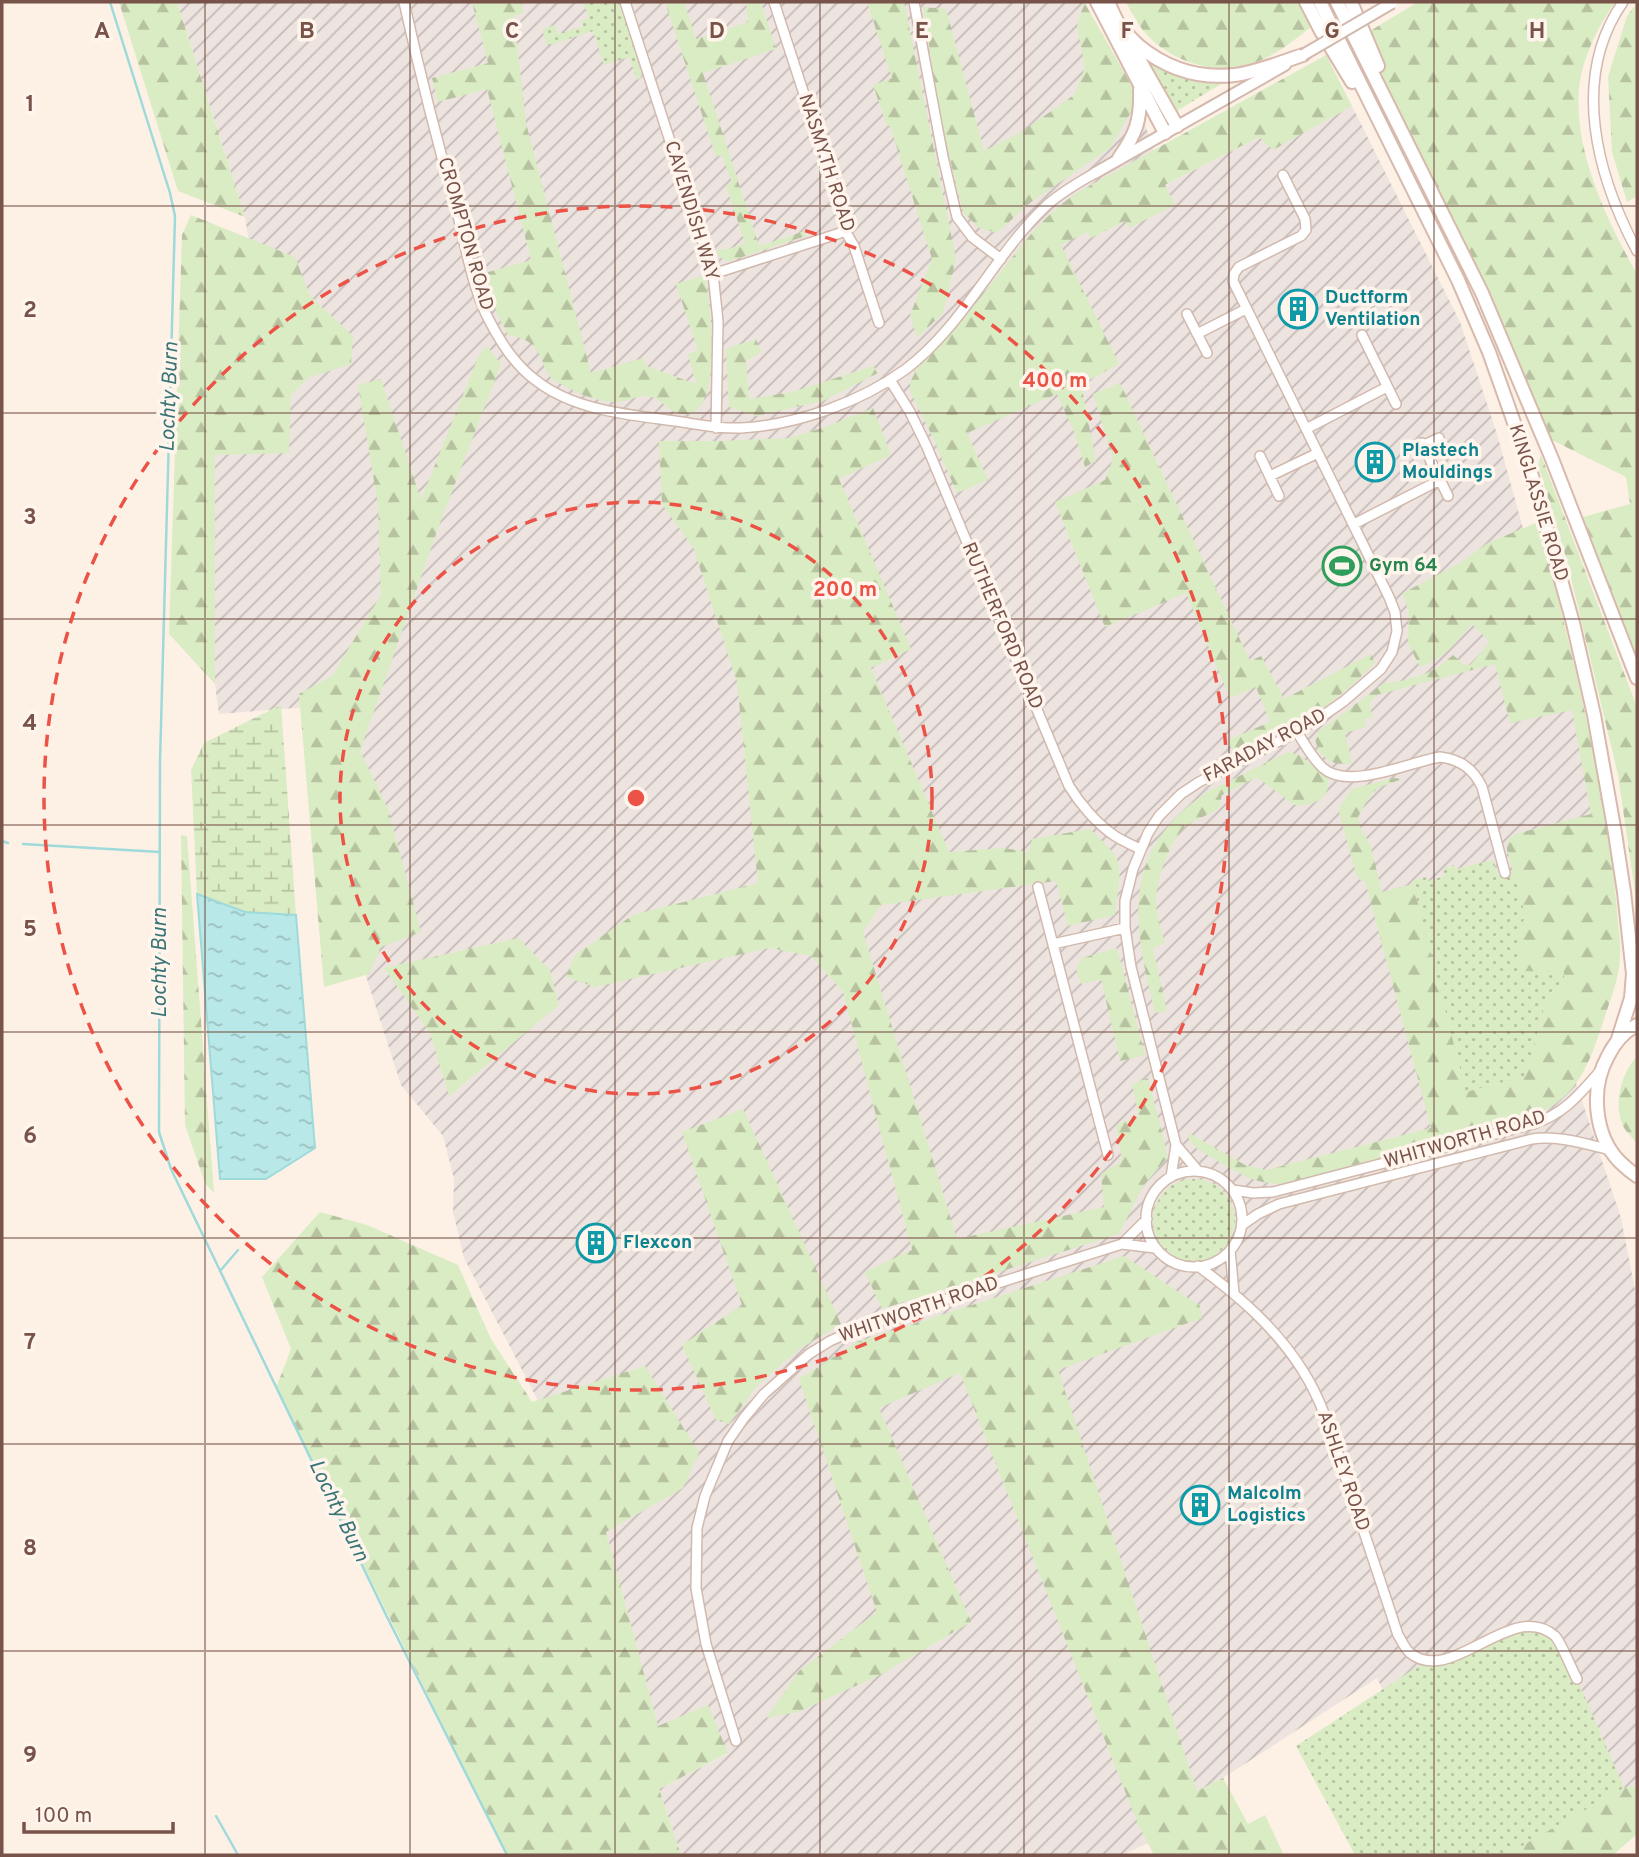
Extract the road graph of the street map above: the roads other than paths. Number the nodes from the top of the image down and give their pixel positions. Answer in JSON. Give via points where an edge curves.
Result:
{"nodes":[{"id":1,"x":404,"y":2,"type":"edge"},
{"id":2,"x":625,"y":2,"type":"edge"},
{"id":3,"x":774,"y":2,"type":"edge"},
{"id":4,"x":914,"y":2,"type":"edge"},
{"id":5,"x":1097,"y":2,"type":"edge"},
{"id":6,"x":1108,"y":2,"type":"edge"},
{"id":7,"x":1306,"y":2,"type":"edge"},
{"id":8,"x":1320,"y":2,"type":"edge"},
{"id":9,"x":1337,"y":2,"type":"edge"},
{"id":10,"x":1351,"y":2,"type":"edge"},
{"id":11,"x":1393,"y":2,"type":"edge"},
{"id":12,"x":1623,"y":2,"type":"edge"},
{"id":13,"x":1121,"y":27,"type":"junction"},
{"id":14,"x":1303,"y":55,"type":"junction"},
{"id":15,"x":1140,"y":86,"type":"junction"},
{"id":16,"x":1171,"y":129,"type":"junction"},
{"id":17,"x":1119,"y":158,"type":"junction"},
{"id":18,"x":1095,"y":173,"type":"joint"},
{"id":19,"x":1405,"y":173,"type":"junction"},
{"id":20,"x":1423,"y":174,"type":"junction"},
{"id":21,"x":1283,"y":175,"type":"dead end"},
{"id":22,"x":844,"y":229,"type":"junction"},
{"id":23,"x":1637,"y":251,"type":"edge"},
{"id":24,"x":1001,"y":260,"type":"junction"},
{"id":25,"x":713,"y":274,"type":"junction"},
{"id":26,"x":1246,"y":309,"type":"junction"},
{"id":27,"x":1187,"y":314,"type":"dead end"},
{"id":28,"x":879,"y":323,"type":"dead end"},
{"id":29,"x":1197,"y":334,"type":"junction"},
{"id":30,"x":1362,"y":335,"type":"dead end"},
{"id":31,"x":1207,"y":353,"type":"dead end"},
{"id":32,"x":890,"y":380,"type":"junction"},
{"id":33,"x":1387,"y":387,"type":"junction"},
{"id":34,"x":1396,"y":404,"type":"dead end"},
{"id":35,"x":716,"y":428,"type":"junction"},
{"id":36,"x":1306,"y":429,"type":"junction"},
{"id":37,"x":1439,"y":438,"type":"dead end"},
{"id":38,"x":1318,"y":453,"type":"junction"},
{"id":39,"x":1260,"y":456,"type":"dead end"},
{"id":40,"x":1270,"y":476,"type":"junction"},
{"id":41,"x":1440,"y":480,"type":"junction"},
{"id":42,"x":1279,"y":496,"type":"dead end"},
{"id":43,"x":1448,"y":496,"type":"dead end"},
{"id":44,"x":1354,"y":524,"type":"junction"},
{"id":45,"x":1637,"y":678,"type":"edge"},
{"id":46,"x":1297,"y":732,"type":"junction"},
{"id":47,"x":1140,"y":849,"type":"junction"},
{"id":48,"x":1505,"y":873,"type":"dead end"},
{"id":49,"x":1038,"y":887,"type":"dead end"},
{"id":50,"x":1125,"y":928,"type":"junction"},
{"id":51,"x":1053,"y":944,"type":"junction"},
{"id":52,"x":1637,"y":1026,"type":"edge"},
{"id":53,"x":1618,"y":1039,"type":"junction"},
{"id":54,"x":1600,"y":1071,"type":"junction"},
{"id":55,"x":1176,"y":1145,"type":"junction"},
{"id":56,"x":1611,"y":1150,"type":"junction"},
{"id":57,"x":1108,"y":1155,"type":"dead end"},
{"id":58,"x":1198,"y":1171,"type":"junction"},
{"id":59,"x":1637,"y":1176,"type":"edge"},
{"id":60,"x":1171,"y":1177,"type":"junction"},
{"id":61,"x":1233,"y":1190,"type":"junction"},
{"id":62,"x":1147,"y":1219,"type":"junction"},
{"id":63,"x":1242,"y":1225,"type":"junction"},
{"id":64,"x":1122,"y":1244,"type":"junction"},
{"id":65,"x":1155,"y":1248,"type":"junction"},
{"id":66,"x":1230,"y":1250,"type":"junction"},
{"id":67,"x":1198,"y":1266,"type":"junction"},
{"id":68,"x":1234,"y":1293,"type":"junction"},
{"id":69,"x":1577,"y":1679,"type":"dead end"},
{"id":70,"x":736,"y":1741,"type":"dead end"}],
"edges":[{"from":1,"to":35,"type":"street","name":"CROMPTON ROAD","via":[[477,289],[510,355],[536,381],[579,403]]},
{"from":2,"to":25,"type":"street","name":"CAVENDISH WAY"},
{"from":3,"to":22,"type":"street","name":"NASMYTH ROAD","via":[[844,217]]},
{"from":4,"to":24,"type":"street","via":[[957,217],[972,237]]},
{"from":5,"to":15,"type":"main road"},
{"from":6,"to":13,"type":"main road"},
{"from":7,"to":19,"type":"main road"},
{"from":8,"to":19,"type":"main road","name":"KINGLASSIE ROAD"},
{"from":9,"to":20,"type":"main road","name":"KINGLASSIE ROAD"},
{"from":10,"to":20,"type":"main road"},
{"from":11,"to":14,"type":"street","name":"CROMPTON ROAD","bridge":true},
{"from":12,"to":23,"type":"street","via":[[1601,47],[1594,78],[1595,137],[1606,179]]},
{"from":13,"to":14,"type":"main road","via":[[1150,55],[1192,74],[1235,75]]},
{"from":13,"to":16,"type":"main road"},
{"from":14,"to":16,"type":"street","name":"CROMPTON ROAD"},
{"from":15,"to":16,"type":"main road"},
{"from":15,"to":17,"type":"main road","via":[[1138,125]]},
{"from":16,"to":17,"type":"street","name":"CROMPTON ROAD"},
{"from":17,"to":18,"type":"street","name":"CROMPTON ROAD"},
{"from":18,"to":24,"type":"street","name":"CROMPTON ROAD","via":[[1048,204]]},
{"from":19,"to":53,"type":"main road","name":"KINGLASSIE ROAD","via":[[1489,352],[1528,462],[1573,624],[1615,833],[1633,974]]},
{"from":20,"to":45,"type":"main road","name":"KINGLASSIE ROAD","via":[[1497,328]]},
{"from":21,"to":26,"type":"street","name":"FARADAY ROAD","via":[[1306,230],[1236,270],[1233,281]]},
{"from":22,"to":25,"type":"street"},
{"from":22,"to":28,"type":"street","name":"NASMYTH ROAD"},
{"from":24,"to":32,"type":"street","name":"CROMPTON ROAD","via":[[933,343]]},
{"from":25,"to":35,"type":"street","name":"CAVENDISH WAY","via":[[718,321]]},
{"from":26,"to":29,"type":"street"},
{"from":26,"to":36,"type":"street","name":"FARADAY ROAD"},
{"from":27,"to":29,"type":"street"},
{"from":29,"to":31,"type":"street"},
{"from":30,"to":33,"type":"street"},
{"from":32,"to":35,"type":"street","name":"CROMPTON ROAD","via":[[847,403],[793,419]]},
{"from":32,"to":47,"type":"street","name":"RUTHERFORD ROAD","via":[[927,447],[1069,786],[1107,829]]},
{"from":33,"to":34,"type":"street"},
{"from":33,"to":36,"type":"street"},
{"from":36,"to":38,"type":"street","name":"FARADAY ROAD"},
{"from":37,"to":41,"type":"street","via":[[1423,444]]},
{"from":38,"to":40,"type":"street"},
{"from":38,"to":44,"type":"street","name":"FARADAY ROAD"},
{"from":39,"to":40,"type":"street"},
{"from":40,"to":42,"type":"street"},
{"from":41,"to":43,"type":"street"},
{"from":41,"to":44,"type":"street"},
{"from":44,"to":46,"type":"street","name":"FARADAY ROAD","via":[[1392,605],[1396,641],[1387,661],[1370,680]]},
{"from":46,"to":47,"type":"street","name":"FARADAY ROAD","via":[[1181,794],[1159,816]]},
{"from":46,"to":48,"type":"street","via":[[1320,765],[1343,777],[1440,757],[1464,765],[1482,787]]},
{"from":47,"to":50,"type":"street","name":"FARADAY ROAD","via":[[1127,888]]},
{"from":49,"to":51,"type":"street"},
{"from":50,"to":51,"type":"street"},
{"from":50,"to":55,"type":"street","name":"FARADAY ROAD"},
{"from":51,"to":57,"type":"street"},
{"from":52,"to":53,"type":"main road"},
{"from":53,"to":54,"type":"main road"},
{"from":54,"to":56,"type":"main road","via":[[1598,1117]]},
{"from":54,"to":61,"type":"street","name":"WHITWORTH ROAD","via":[[1548,1119],[1273,1192]]},
{"from":55,"to":58,"type":"street","name":"FARADAY ROAD"},
{"from":55,"to":60,"type":"street","name":"FARADAY ROAD"},
{"from":56,"to":59,"type":"main road"},
{"from":56,"to":63,"type":"street","name":"WHITWORTH ROAD","via":[[1568,1140],[1532,1139],[1279,1204]]},
{"from":58,"to":60,"type":"street"},
{"from":58,"to":61,"type":"street","via":[[1211,1174]]},
{"from":60,"to":62,"type":"street","via":[[1150,1201]]},
{"from":61,"to":63,"type":"street"},
{"from":62,"to":64,"type":"street","name":"WHITWORTH ROAD"},
{"from":62,"to":65,"type":"street","via":[[1148,1236]]},
{"from":63,"to":66,"type":"street"},
{"from":64,"to":65,"type":"street","name":"WHITWORTH ROAD"},
{"from":64,"to":70,"type":"street","name":"WHITWORTH ROAD","via":[[831,1341],[809,1354],[744,1418],[728,1441],[697,1528],[696,1588],[706,1644]]},
{"from":65,"to":67,"type":"street","via":[[1179,1266]]},
{"from":66,"to":67,"type":"street","via":[[1211,1264]]},
{"from":66,"to":68,"type":"street"},
{"from":67,"to":68,"type":"street","name":"ASHLEY ROAD"},
{"from":68,"to":69,"type":"street","name":"ASHLEY ROAD","via":[[1273,1331],[1319,1401],[1398,1635],[1409,1653],[1426,1661],[1449,1659],[1512,1628],[1538,1627],[1556,1637]]}]}
